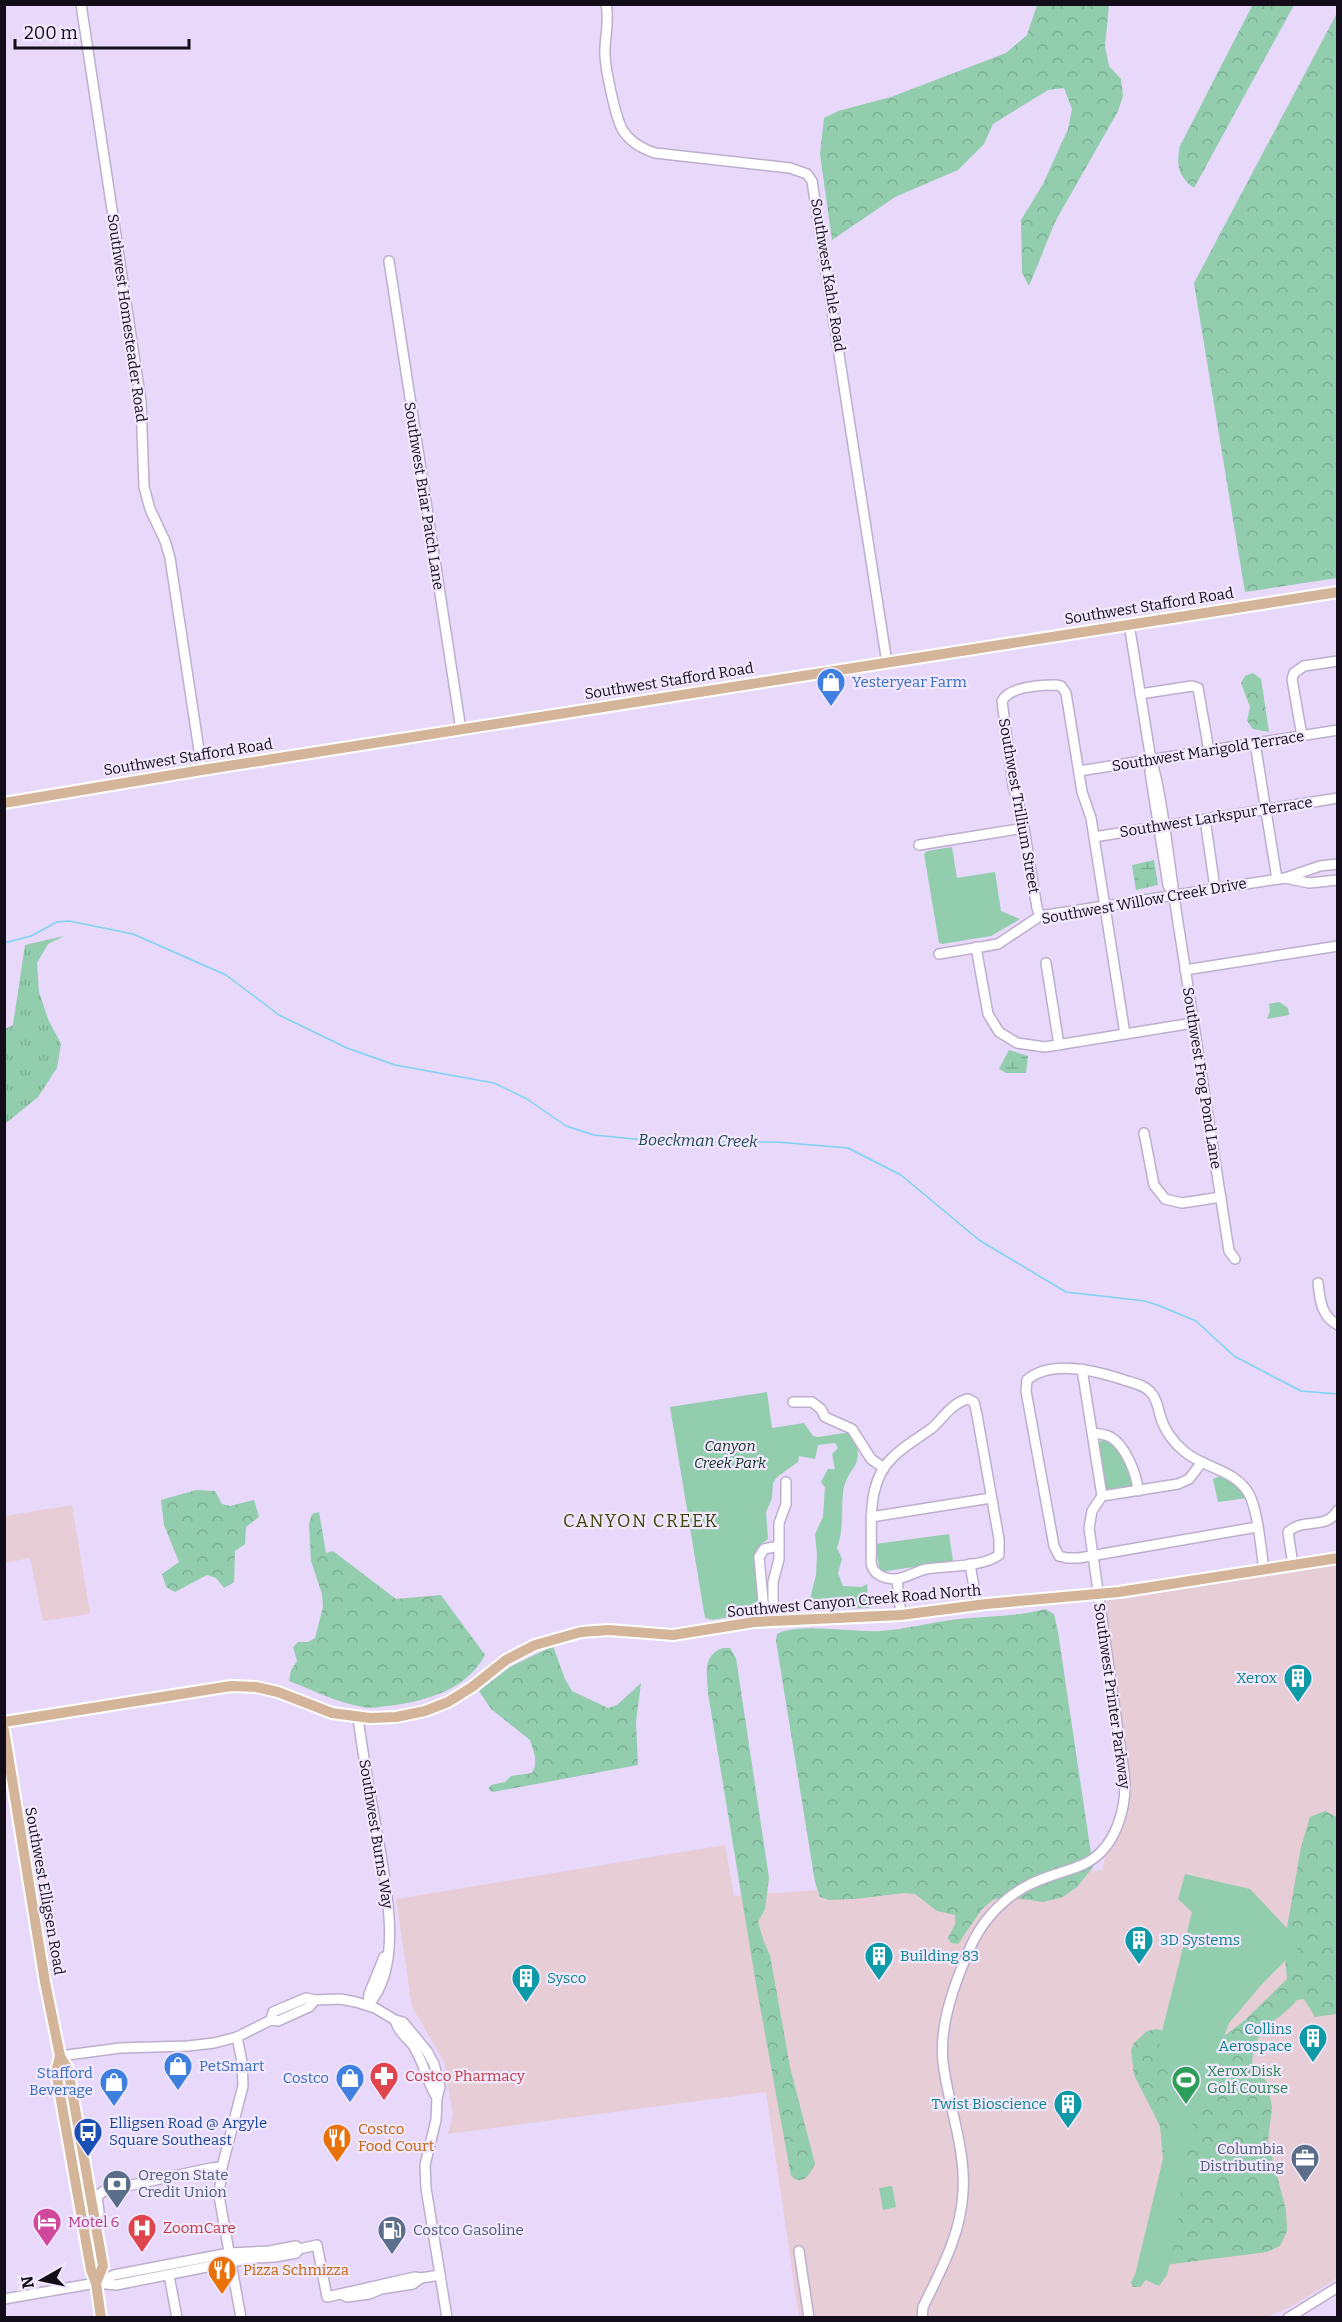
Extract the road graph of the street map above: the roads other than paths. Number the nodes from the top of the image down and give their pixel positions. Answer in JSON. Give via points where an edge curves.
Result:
{"nodes":[{"id":1,"x":81,"y":4,"type":"edge"},
{"id":2,"x":606,"y":4,"type":"edge"},
{"id":3,"x":389,"y":261,"type":"dead end"},
{"id":4,"x":1338,"y":592,"type":"edge"},
{"id":5,"x":1129,"y":624,"type":"junction"},
{"id":6,"x":1338,"y":661,"type":"edge"},
{"id":7,"x":887,"y":663,"type":"junction"},
{"id":8,"x":1140,"y":694,"type":"junction"},
{"id":9,"x":461,"y":730,"type":"junction"},
{"id":10,"x":1338,"y":730,"type":"edge"},
{"id":11,"x":1302,"y":736,"type":"junction"},
{"id":12,"x":1255,"y":743,"type":"junction"},
{"id":13,"x":1209,"y":751,"type":"junction"},
{"id":14,"x":1151,"y":760,"type":"junction"},
{"id":15,"x":202,"y":770,"type":"junction"},
{"id":16,"x":1079,"y":771,"type":"junction"},
{"id":17,"x":1338,"y":798,"type":"edge"},
{"id":18,"x":4,"y":803,"type":"edge"},
{"id":19,"x":1266,"y":810,"type":"junction"},
{"id":20,"x":1205,"y":819,"type":"junction"},
{"id":21,"x":1162,"y":826,"type":"junction"},
{"id":22,"x":1024,"y":828,"type":"junction"},
{"id":23,"x":1094,"y":837,"type":"junction"},
{"id":24,"x":919,"y":845,"type":"dead end"},
{"id":25,"x":1338,"y":864,"type":"edge"},
{"id":26,"x":1281,"y":878,"type":"junction"},
{"id":27,"x":1338,"y":880,"type":"edge"},
{"id":28,"x":1215,"y":888,"type":"junction"},
{"id":29,"x":1173,"y":894,"type":"junction"},
{"id":30,"x":1105,"y":906,"type":"junction"},
{"id":31,"x":1040,"y":916,"type":"junction"},
{"id":32,"x":1338,"y":946,"type":"edge"},
{"id":33,"x":976,"y":947,"type":"junction"},
{"id":34,"x":939,"y":954,"type":"dead end"},
{"id":35,"x":1046,"y":963,"type":"dead end"},
{"id":36,"x":1185,"y":970,"type":"junction"},
{"id":37,"x":1193,"y":1023,"type":"junction"},
{"id":38,"x":1125,"y":1034,"type":"junction"},
{"id":39,"x":1059,"y":1045,"type":"junction"},
{"id":40,"x":1144,"y":1133,"type":"dead end"},
{"id":41,"x":1221,"y":1197,"type":"junction"},
{"id":42,"x":1235,"y":1259,"type":"dead end"},
{"id":43,"x":1318,"y":1283,"type":"dead end"},
{"id":44,"x":1338,"y":1324,"type":"edge"},
{"id":45,"x":1082,"y":1369,"type":"junction"},
{"id":46,"x":793,"y":1402,"type":"dead end"},
{"id":47,"x":1093,"y":1433,"type":"junction"},
{"id":48,"x":1202,"y":1462,"type":"junction"},
{"id":49,"x":884,"y":1468,"type":"junction"},
{"id":50,"x":786,"y":1482,"type":"dead end"},
{"id":51,"x":1138,"y":1491,"type":"junction"},
{"id":52,"x":1102,"y":1496,"type":"junction"},
{"id":53,"x":991,"y":1497,"type":"junction"},
{"id":54,"x":1338,"y":1509,"type":"edge"},
{"id":55,"x":871,"y":1517,"type":"junction"},
{"id":56,"x":1257,"y":1527,"type":"junction"},
{"id":57,"x":779,"y":1546,"type":"junction"},
{"id":58,"x":1092,"y":1555,"type":"junction"},
{"id":59,"x":1338,"y":1557,"type":"edge"},
{"id":60,"x":970,"y":1564,"type":"junction"},
{"id":61,"x":1293,"y":1565,"type":"junction"},
{"id":62,"x":1264,"y":1570,"type":"junction"},
{"id":63,"x":897,"y":1579,"type":"junction"},
{"id":64,"x":1098,"y":1595,"type":"junction"},
{"id":65,"x":976,"y":1605,"type":"junction"},
{"id":66,"x":773,"y":1606,"type":"dead end"},
{"id":67,"x":901,"y":1615,"type":"junction"},
{"id":68,"x":765,"y":1622,"type":"junction"},
{"id":69,"x":358,"y":1718,"type":"junction"},
{"id":70,"x":4,"y":1722,"type":"edge"},
{"id":71,"x":4,"y":1730,"type":"edge"},
{"id":72,"x":368,"y":2005,"type":"junction"},
{"id":73,"x":237,"y":2037,"type":"junction"},
{"id":74,"x":60,"y":2056,"type":"junction"},
{"id":75,"x":222,"y":2167,"type":"junction"},
{"id":76,"x":98,"y":2241,"type":"junction"},
{"id":77,"x":799,"y":2251,"type":"dead end"},
{"id":78,"x":230,"y":2258,"type":"junction"},
{"id":79,"x":169,"y":2275,"type":"junction"},
{"id":80,"x":440,"y":2275,"type":"junction"},
{"id":81,"x":96,"y":2283,"type":"junction"},
{"id":82,"x":1338,"y":2287,"type":"edge"},
{"id":83,"x":4,"y":2299,"type":"edge"},
{"id":84,"x":101,"y":2318,"type":"edge"},
{"id":85,"x":177,"y":2318,"type":"edge"},
{"id":86,"x":241,"y":2318,"type":"edge"},
{"id":87,"x":447,"y":2318,"type":"edge"},
{"id":88,"x":809,"y":2318,"type":"edge"},
{"id":89,"x":922,"y":2318,"type":"edge"},
{"id":90,"x":1288,"y":2318,"type":"edge"}],
"edges":[{"from":1,"to":15,"type":"street","name":"Southwest Homesteader Road","via":[[141,402],[144,487],[170,558]]},
{"from":2,"to":7,"type":"street","name":"Southwest Kahle Road","via":[[606,69],[621,128],[633,141],[656,153],[800,169],[812,181]]},
{"from":3,"to":9,"type":"street","name":"Southwest Briar Patch Lane"},
{"from":4,"to":5,"type":"main road","name":"Southwest Stafford Road"},
{"from":5,"to":7,"type":"main road","name":"Southwest Stafford Road"},
{"from":5,"to":8,"type":"street","name":"Southwest Frog Pond Lane"},
{"from":6,"to":11,"type":"street","via":[[1304,666],[1294,673]]},
{"from":7,"to":9,"type":"main road","name":"Southwest Stafford Road"},
{"from":8,"to":13,"type":"street","via":[[1201,685]]},
{"from":8,"to":14,"type":"street","name":"Southwest Frog Pond Lane"},
{"from":9,"to":15,"type":"main road","name":"Southwest Stafford Road"},
{"from":10,"to":11,"type":"street","name":"Southwest Marigold Terrace"},
{"from":11,"to":12,"type":"street","name":"Southwest Marigold Terrace"},
{"from":12,"to":13,"type":"street","name":"Southwest Marigold Terrace"},
{"from":12,"to":19,"type":"street"},
{"from":13,"to":14,"type":"street","name":"Southwest Marigold Terrace"},
{"from":14,"to":16,"type":"street","name":"Southwest Marigold Terrace"},
{"from":14,"to":21,"type":"street","name":"Southwest Frog Pond Lane"},
{"from":15,"to":18,"type":"main road","name":"Southwest Stafford Road"},
{"from":16,"to":22,"type":"street","name":"Southwest Trillium Street","via":[[1066,693],[1061,686],[1013,691],[1004,696],[1012,777]]},
{"from":16,"to":23,"type":"street"},
{"from":17,"to":19,"type":"street","name":"Southwest Larkspur Terrace"},
{"from":19,"to":20,"type":"street","name":"Southwest Larkspur Terrace"},
{"from":19,"to":26,"type":"street"},
{"from":20,"to":21,"type":"street","name":"Southwest Larkspur Terrace"},
{"from":20,"to":28,"type":"street"},
{"from":21,"to":23,"type":"street","name":"Southwest Larkspur Terrace"},
{"from":21,"to":29,"type":"street","name":"Southwest Frog Pond Lane","via":[[1168,885]]},
{"from":22,"to":24,"type":"street"},
{"from":22,"to":31,"type":"street","name":"Southwest Trillium Street"},
{"from":23,"to":30,"type":"street"},
{"from":25,"to":26,"type":"street","name":"Southwest Willow Creek Drive"},
{"from":26,"to":27,"type":"street","name":"Southwest Willow Creek Drive","via":[[1309,883]]},
{"from":26,"to":28,"type":"street","name":"Southwest Willow Creek Drive"},
{"from":28,"to":29,"type":"street","name":"Southwest Willow Creek Drive"},
{"from":29,"to":30,"type":"street","name":"Southwest Willow Creek Drive"},
{"from":29,"to":36,"type":"street","name":"Southwest Frog Pond Lane"},
{"from":30,"to":31,"type":"street","name":"Southwest Willow Creek Drive"},
{"from":30,"to":38,"type":"street"},
{"from":31,"to":33,"type":"street","name":"Southwest Willow Creek Drive","via":[[1002,941]]},
{"from":32,"to":36,"type":"street"},
{"from":33,"to":34,"type":"street","name":"Southwest Willow Creek Drive"},
{"from":33,"to":39,"type":"street","via":[[985,1003],[999,1032],[1026,1046]]},
{"from":35,"to":39,"type":"street"},
{"from":36,"to":37,"type":"street","name":"Southwest Frog Pond Lane"},
{"from":37,"to":38,"type":"street"},
{"from":37,"to":41,"type":"street","name":"Southwest Frog Pond Lane"},
{"from":38,"to":39,"type":"street"},
{"from":40,"to":41,"type":"street","via":[[1154,1185],[1165,1199],[1182,1203]]},
{"from":41,"to":42,"type":"street","name":"Southwest Frog Pond Lane","via":[[1229,1251]]},
{"from":43,"to":44,"type":"street","via":[[1323,1312]]},
{"from":45,"to":47,"type":"street"},
{"from":45,"to":48,"type":"street","via":[[1148,1389],[1172,1439]]},
{"from":45,"to":58,"type":"street","via":[[1039,1373],[1027,1380],[1026,1386],[1056,1551],[1064,1558]]},
{"from":46,"to":49,"type":"street","via":[[812,1402],[825,1417],[848,1425],[871,1459]]},
{"from":47,"to":51,"type":"street","via":[[1110,1436],[1119,1444],[1136,1475]]},
{"from":47,"to":52,"type":"street"},
{"from":48,"to":51,"type":"street","via":[[1184,1482]]},
{"from":48,"to":56,"type":"street","via":[[1244,1486],[1252,1499]]},
{"from":49,"to":53,"type":"street","via":[[956,1404],[968,1399],[976,1406]]},
{"from":49,"to":55,"type":"street","via":[[872,1498]]},
{"from":50,"to":57,"type":"street"},
{"from":51,"to":52,"type":"street"},
{"from":52,"to":58,"type":"street","name":"Southwest Printer Parkway","via":[[1089,1523]]},
{"from":53,"to":55,"type":"street"},
{"from":53,"to":60,"type":"street","via":[[999,1555]]},
{"from":54,"to":61,"type":"street","via":[[1328,1521],[1288,1532]]},
{"from":55,"to":63,"type":"street","via":[[871,1567],[878,1575]]},
{"from":56,"to":58,"type":"street"},
{"from":56,"to":62,"type":"street"},
{"from":57,"to":66,"type":"street"},
{"from":57,"to":68,"type":"street","via":[[765,1549],[759,1557]]},
{"from":58,"to":64,"type":"street","name":"Southwest Printer Parkway"},
{"from":59,"to":61,"type":"main road","name":"Southwest Canyon Creek Road North"},
{"from":60,"to":63,"type":"street","via":[[925,1569]]},
{"from":60,"to":65,"type":"street"},
{"from":61,"to":62,"type":"main road","name":"Southwest Canyon Creek Road North"},
{"from":62,"to":64,"type":"main road","name":"Southwest Canyon Creek Road North"},
{"from":63,"to":67,"type":"street"},
{"from":64,"to":65,"type":"main road","name":"Southwest Canyon Creek Road North"},
{"from":64,"to":89,"type":"street","name":"Southwest Printer Parkway","via":[[1124,1772],[1124,1807],[1109,1841],[1093,1859],[1012,1895],[994,1911],[970,1947],[946,2022],[943,2052],[963,2164],[963,2200],[953,2241],[923,2307]]},
{"from":65,"to":67,"type":"main road","name":"Southwest Canyon Creek Road North"},
{"from":67,"to":68,"type":"main road","name":"Southwest Canyon Creek Road North"},
{"from":68,"to":69,"type":"main road","name":"Southwest Canyon Creek Road North","via":[[673,1635],[601,1630],[565,1635],[516,1654],[466,1691],[432,1709],[396,1718]]},
{"from":69,"to":70,"type":"main road","name":"Southwest Canyon Creek Road North","via":[[332,1713],[265,1688],[231,1686]]},
{"from":69,"to":72,"type":"street","name":"Southwest Burns Way","via":[[389,1906],[390,1934],[381,1986]]},
{"from":71,"to":74,"type":"main road","name":"Southwest Elligsen Road"},
{"from":72,"to":73,"type":"street","via":[[306,1998],[273,2012],[271,2020]]},
{"from":72,"to":80,"type":"street","via":[[410,2028],[434,2064],[440,2087],[425,2177]]},
{"from":73,"to":74,"type":"street","via":[[198,2045],[120,2048]]},
{"from":73,"to":75,"type":"street","via":[[243,2086]]},
{"from":74,"to":76,"type":"main road","name":"Southwest Elligsen Road","via":[[68,2069]]},
{"from":74,"to":81,"type":"main road","name":"Southwest Elligsen Road","via":[[57,2072]]},
{"from":75,"to":76,"type":"street","via":[[104,2191],[98,2196],[102,2230]]},
{"from":75,"to":78,"type":"street","via":[[219,2196]]},
{"from":76,"to":81,"type":"main road","name":"Southwest Elligsen Road","via":[[103,2266]]},
{"from":77,"to":88,"type":"street"},
{"from":78,"to":79,"type":"street"},
{"from":78,"to":80,"type":"street","via":[[317,2245],[327,2296]]},
{"from":78,"to":81,"type":"street","via":[[114,2275]]},
{"from":78,"to":86,"type":"street"},
{"from":79,"to":81,"type":"street","via":[[116,2285]]},
{"from":79,"to":85,"type":"street"},
{"from":80,"to":87,"type":"street"},
{"from":81,"to":83,"type":"street"},
{"from":81,"to":84,"type":"main road","name":"Southwest Elligsen Road"},
{"from":82,"to":90,"type":"street"}]}
